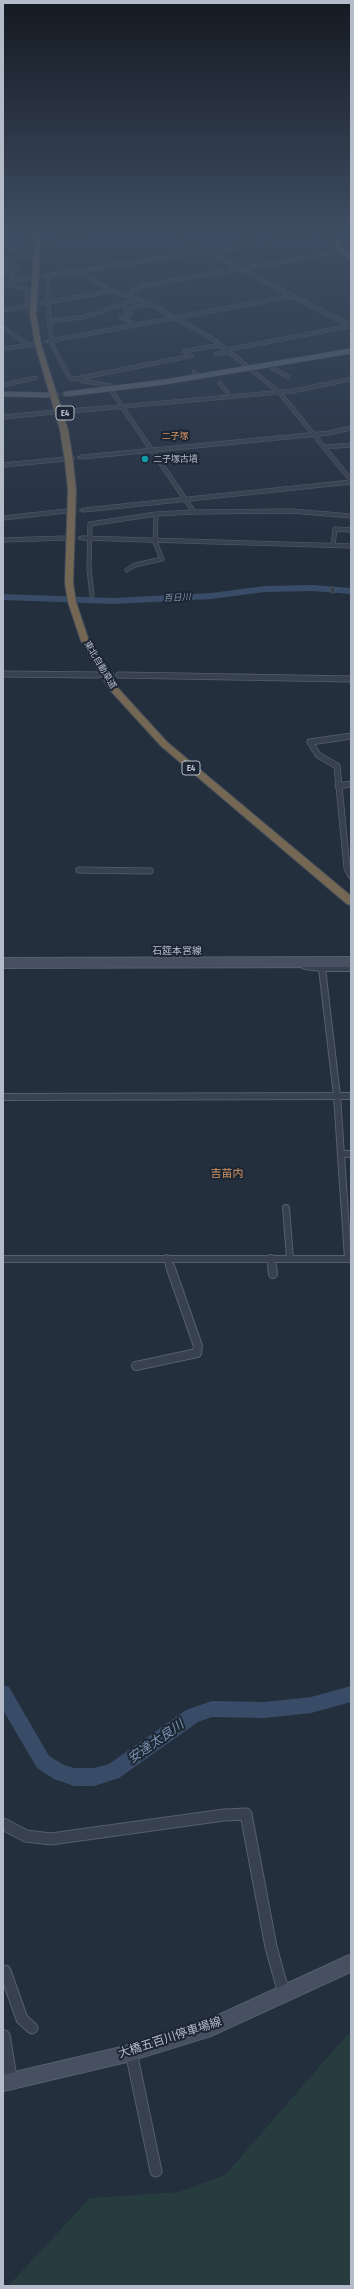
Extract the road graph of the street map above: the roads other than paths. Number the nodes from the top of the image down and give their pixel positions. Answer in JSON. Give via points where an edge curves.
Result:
{"nodes":[{"id":1,"x":21,"y":340,"type":"edge"},
{"id":2,"x":37,"y":340,"type":"edge"},
{"id":3,"x":43,"y":340,"type":"edge"},
{"id":4,"x":56,"y":340,"type":"edge"},
{"id":5,"x":212,"y":340,"type":"edge"},
{"id":6,"x":283,"y":340,"type":"edge"},
{"id":7,"x":50,"y":341,"type":"joint"},
{"id":8,"x":34,"y":344,"type":"tunnel mouth"},
{"id":9,"x":28,"y":345,"type":"junction"},
{"id":10,"x":220,"y":345,"type":"junction"},
{"id":11,"x":3,"y":349,"type":"edge"},
{"id":12,"x":351,"y":350,"type":"edge"},
{"id":13,"x":228,"y":351,"type":"junction"},
{"id":14,"x":216,"y":354,"type":"dead end"},
{"id":15,"x":268,"y":365,"type":"junction"},
{"id":16,"x":249,"y":369,"type":"junction"},
{"id":17,"x":194,"y":372,"type":"dead end"},
{"id":18,"x":201,"y":377,"type":"junction"},
{"id":19,"x":288,"y":377,"type":"dead end"},
{"id":20,"x":35,"y":378,"type":"dead end"},
{"id":21,"x":75,"y":379,"type":"junction"},
{"id":22,"x":351,"y":379,"type":"edge"},
{"id":23,"x":220,"y":383,"type":"dead end"},
{"id":24,"x":3,"y":385,"type":"edge"},
{"id":25,"x":113,"y":390,"type":"junction"},
{"id":26,"x":278,"y":392,"type":"junction"},
{"id":27,"x":3,"y":394,"type":"edge"},
{"id":28,"x":66,"y":394,"type":"tunnel mouth"},
{"id":29,"x":47,"y":395,"type":"tunnel mouth"},
{"id":30,"x":230,"y":396,"type":"junction"},
{"id":31,"x":122,"y":406,"type":"junction"},
{"id":32,"x":70,"y":411,"type":"dead end"},
{"id":33,"x":54,"y":412,"type":"dead end"},
{"id":34,"x":3,"y":417,"type":"edge"},
{"id":35,"x":351,"y":428,"type":"edge"},
{"id":36,"x":313,"y":434,"type":"junction"},
{"id":37,"x":351,"y":445,"type":"edge"},
{"id":38,"x":198,"y":446,"type":"junction"},
{"id":39,"x":324,"y":447,"type":"junction"},
{"id":40,"x":154,"y":450,"type":"junction"},
{"id":41,"x":201,"y":450,"type":"dead end"},
{"id":42,"x":82,"y":457,"type":"tunnel mouth"},
{"id":43,"x":64,"y":459,"type":"tunnel mouth"},
{"id":44,"x":3,"y":465,"type":"edge"},
{"id":45,"x":351,"y":481,"type":"edge"},
{"id":46,"x":187,"y":499,"type":"junction"},
{"id":47,"x":66,"y":511,"type":"tunnel mouth"},
{"id":48,"x":194,"y":512,"type":"junction"},
{"id":49,"x":156,"y":514,"type":"junction"},
{"id":50,"x":351,"y":516,"type":"edge"},
{"id":51,"x":3,"y":518,"type":"edge"},
{"id":52,"x":90,"y":524,"type":"junction"},
{"id":53,"x":351,"y":530,"type":"edge"},
{"id":54,"x":66,"y":538,"type":"tunnel mouth"},
{"id":55,"x":82,"y":538,"type":"tunnel mouth"},
{"id":56,"x":90,"y":538,"type":"junction"},
{"id":57,"x":3,"y":540,"type":"edge"},
{"id":58,"x":155,"y":540,"type":"junction"},
{"id":59,"x":333,"y":546,"type":"junction"},
{"id":60,"x":351,"y":546,"type":"edge"},
{"id":61,"x":127,"y":570,"type":"dead end"},
{"id":62,"x":92,"y":595,"type":"dead end"},
{"id":63,"x":76,"y":599,"type":"junction"},
{"id":64,"x":3,"y":674,"type":"edge"},
{"id":65,"x":98,"y":675,"type":"tunnel mouth"},
{"id":66,"x":119,"y":675,"type":"tunnel mouth"},
{"id":67,"x":351,"y":678,"type":"edge"},
{"id":68,"x":351,"y":736,"type":"edge"},
{"id":69,"x":351,"y":784,"type":"edge"},
{"id":70,"x":338,"y":786,"type":"junction"},
{"id":71,"x":349,"y":852,"type":"edge"},
{"id":72,"x":79,"y":870,"type":"dead end"},
{"id":73,"x":150,"y":871,"type":"dead end"},
{"id":74,"x":351,"y":876,"type":"edge"},
{"id":75,"x":351,"y":892,"type":"edge"},
{"id":76,"x":351,"y":902,"type":"edge"},
{"id":77,"x":300,"y":962,"type":"junction"},
{"id":78,"x":351,"y":962,"type":"edge"},
{"id":79,"x":3,"y":963,"type":"edge"},
{"id":80,"x":322,"y":968,"type":"junction"},
{"id":81,"x":351,"y":968,"type":"edge"},
{"id":82,"x":337,"y":1096,"type":"junction"},
{"id":83,"x":351,"y":1096,"type":"edge"},
{"id":84,"x":3,"y":1097,"type":"edge"},
{"id":85,"x":341,"y":1154,"type":"junction"},
{"id":86,"x":351,"y":1154,"type":"edge"},
{"id":87,"x":286,"y":1208,"type":"dead end"},
{"id":88,"x":167,"y":1258,"type":"junction"},
{"id":89,"x":271,"y":1258,"type":"junction"},
{"id":90,"x":290,"y":1258,"type":"junction"},
{"id":91,"x":3,"y":1259,"type":"edge"},
{"id":92,"x":350,"y":1259,"type":"edge"},
{"id":93,"x":273,"y":1274,"type":"dead end"},
{"id":94,"x":136,"y":1366,"type":"dead end"},
{"id":95,"x":3,"y":1824,"type":"edge"},
{"id":96,"x":351,"y":1963,"type":"edge"},
{"id":97,"x":3,"y":1971,"type":"edge"},
{"id":98,"x":284,"y":1994,"type":"junction"},
{"id":99,"x":32,"y":2028,"type":"dead end"},
{"id":100,"x":3,"y":2037,"type":"edge"},
{"id":101,"x":131,"y":2052,"type":"junction"},
{"id":102,"x":7,"y":2082,"type":"edge"},
{"id":103,"x":156,"y":2171,"type":"dead end"}],
"edges":[{"from":1,"to":9,"type":"street"},
{"from":2,"to":63,"type":"highway","name":"東北自動車道","number":"E4","via":[[64,430],[70,461],[72,490],[69,565]]},
{"from":3,"to":63,"type":"highway","name":"東北自動車道","number":"E4","via":[[70,429],[76,460]]},
{"from":4,"to":7,"type":"street"},
{"from":5,"to":10,"type":"street"},
{"from":6,"to":13,"type":"street"},
{"from":7,"to":21,"type":"street","via":[[70,378]]},
{"from":8,"to":9,"type":"street"},
{"from":9,"to":11,"type":"street"},
{"from":10,"to":13,"type":"street"},
{"from":10,"to":21,"type":"street","via":[[184,351],[191,356]]},
{"from":12,"to":15,"type":"main road"},
{"from":13,"to":14,"type":"street"},
{"from":13,"to":16,"type":"street"},
{"from":15,"to":16,"type":"main road"},
{"from":15,"to":19,"type":"street"},
{"from":16,"to":18,"type":"main road"},
{"from":16,"to":26,"type":"street"},
{"from":17,"to":18,"type":"street"},
{"from":18,"to":25,"type":"main road"},
{"from":20,"to":24,"type":"street"},
{"from":21,"to":25,"type":"street","via":[[111,386]]},
{"from":22,"to":26,"type":"street"},
{"from":23,"to":30,"type":"street"},
{"from":25,"to":28,"type":"main road"},
{"from":25,"to":31,"type":"street"},
{"from":26,"to":30,"type":"street"},
{"from":26,"to":36,"type":"street"},
{"from":27,"to":29,"type":"main road"},
{"from":30,"to":31,"type":"street"},
{"from":31,"to":32,"type":"street"},
{"from":31,"to":40,"type":"street"},
{"from":33,"to":34,"type":"street"},
{"from":35,"to":36,"type":"street"},
{"from":36,"to":38,"type":"street"},
{"from":36,"to":39,"type":"street"},
{"from":37,"to":39,"type":"street"},
{"from":38,"to":40,"type":"street"},
{"from":38,"to":41,"type":"street"},
{"from":39,"to":45,"type":"street"},
{"from":40,"to":42,"type":"street"},
{"from":40,"to":46,"type":"street"},
{"from":43,"to":44,"type":"street"},
{"from":45,"to":46,"type":"street"},
{"from":46,"to":48,"type":"street"},
{"from":46,"to":52,"type":"street","via":[[86,509]]},
{"from":47,"to":51,"type":"street"},
{"from":48,"to":49,"type":"street"},
{"from":48,"to":50,"type":"street","via":[[291,511]]},
{"from":49,"to":52,"type":"street"},
{"from":49,"to":58,"type":"street"},
{"from":52,"to":56,"type":"street"},
{"from":53,"to":59,"type":"street","via":[[334,529]]},
{"from":54,"to":57,"type":"street"},
{"from":55,"to":56,"type":"street"},
{"from":56,"to":58,"type":"street"},
{"from":56,"to":62,"type":"street","via":[[89,569]]},
{"from":58,"to":59,"type":"street"},
{"from":58,"to":61,"type":"street","via":[[162,559],[134,565]]},
{"from":59,"to":60,"type":"street"},
{"from":63,"to":75,"type":"highway","name":"東北自動車道","number":"E4","via":[[107,666],[124,691],[154,725]]},
{"from":63,"to":76,"type":"highway","name":"東北自動車道","number":"E4","via":[[83,636],[92,656],[112,687],[141,721],[187,765]]},
{"from":64,"to":65,"type":"street"},
{"from":66,"to":67,"type":"street"},
{"from":68,"to":70,"type":"street","via":[[310,742],[318,755],[337,766]]},
{"from":69,"to":70,"type":"street"},
{"from":70,"to":71,"type":"street"},
{"from":71,"to":74,"type":"street","via":[[347,868]]},
{"from":72,"to":73,"type":"street"},
{"from":77,"to":78,"type":"main road","name":"石筵本宮線"},
{"from":77,"to":79,"type":"main road","name":"石筵本宮線"},
{"from":77,"to":80,"type":"street","via":[[304,966]]},
{"from":80,"to":81,"type":"street"},
{"from":80,"to":82,"type":"street"},
{"from":82,"to":83,"type":"street"},
{"from":82,"to":84,"type":"street"},
{"from":82,"to":85,"type":"street"},
{"from":85,"to":86,"type":"street"},
{"from":85,"to":92,"type":"street"},
{"from":87,"to":90,"type":"street"},
{"from":88,"to":89,"type":"street"},
{"from":88,"to":91,"type":"street"},
{"from":88,"to":94,"type":"street","via":[[198,1346],[197,1353]]},
{"from":89,"to":90,"type":"street"},
{"from":89,"to":93,"type":"street"},
{"from":90,"to":92,"type":"street"},
{"from":95,"to":98,"type":"street","via":[[26,1836],[51,1839],[246,1814],[271,1947]]},
{"from":96,"to":98,"type":"main road","name":"大橋五百川停車場線"},
{"from":97,"to":99,"type":"street","via":[[6,1971],[22,2019]]},
{"from":98,"to":101,"type":"main road","name":"大橋五百川停車場線","via":[[206,2029]]},
{"from":100,"to":102,"type":"street"},
{"from":101,"to":102,"type":"main road","name":"大橋五百川停車場線"},
{"from":101,"to":103,"type":"street"}]}
